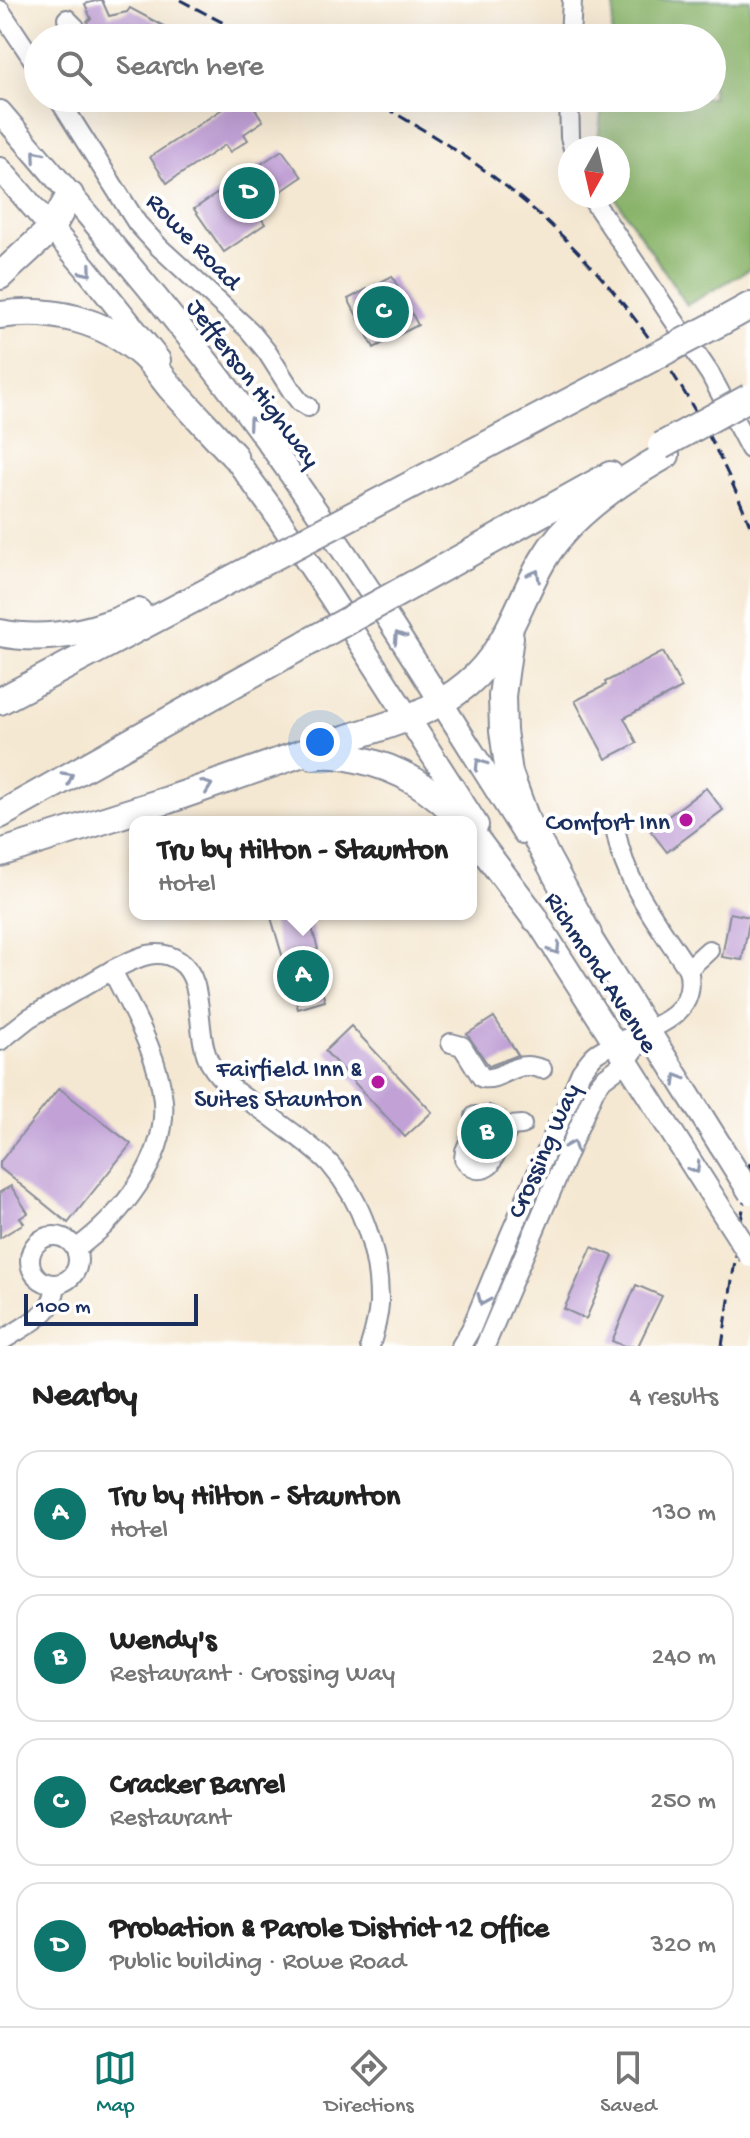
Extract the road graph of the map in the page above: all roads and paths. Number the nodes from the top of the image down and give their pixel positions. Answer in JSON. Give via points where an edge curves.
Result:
{"nodes":[{"id":1,"x":572,"y":0,"type":"edge"},
{"id":2,"x":0,"y":10,"type":"edge"},
{"id":3,"x":571,"y":24,"type":"edge"},
{"id":4,"x":24,"y":46,"type":"edge"},
{"id":5,"x":0,"y":112,"type":"edge"},
{"id":6,"x":67,"y":112,"type":"edge"},
{"id":7,"x":569,"y":112,"type":"edge"},
{"id":8,"x":570,"y":136,"type":"edge"},
{"id":9,"x":0,"y":169,"type":"edge"},
{"id":10,"x":70,"y":195,"type":"junction"},
{"id":11,"x":598,"y":208,"type":"edge"},
{"id":12,"x":51,"y":229,"type":"junction"},
{"id":13,"x":0,"y":276,"type":"edge"},
{"id":14,"x":750,"y":306,"type":"edge"},
{"id":15,"x":0,"y":315,"type":"edge"},
{"id":16,"x":750,"y":397,"type":"edge"},
{"id":17,"x":308,"y":407,"type":"dead end"},
{"id":18,"x":750,"y":449,"type":"edge"},
{"id":19,"x":663,"y":450,"type":"junction"},
{"id":20,"x":234,"y":456,"type":"junction"},
{"id":21,"x":224,"y":583,"type":"junction"},
{"id":22,"x":512,"y":626,"type":"junction"},
{"id":23,"x":0,"y":633,"type":"edge"},
{"id":24,"x":0,"y":701,"type":"edge"},
{"id":25,"x":441,"y":703,"type":"junction"},
{"id":26,"x":409,"y":717,"type":"junction"},
{"id":27,"x":282,"y":761,"type":"junction"},
{"id":28,"x":0,"y":815,"type":"edge"},
{"id":29,"x":458,"y":816,"type":"edge"},
{"id":30,"x":471,"y":816,"type":"edge"},
{"id":31,"x":477,"y":825,"type":"edge"},
{"id":32,"x":616,"y":832,"type":"dead end"},
{"id":33,"x":477,"y":841,"type":"edge"},
{"id":34,"x":0,"y":853,"type":"edge"},
{"id":35,"x":535,"y":918,"type":"junction"},
{"id":36,"x":588,"y":934,"type":"junction"},
{"id":37,"x":709,"y":950,"type":"dead end"},
{"id":38,"x":688,"y":969,"type":"junction"},
{"id":39,"x":112,"y":970,"type":"junction"},
{"id":40,"x":648,"y":1030,"type":"junction"},
{"id":41,"x":0,"y":1041,"type":"edge"},
{"id":42,"x":621,"y":1052,"type":"junction"},
{"id":43,"x":542,"y":1069,"type":"dead end"},
{"id":44,"x":484,"y":1096,"type":"dead end"},
{"id":45,"x":475,"y":1116,"type":"dead end"},
{"id":46,"x":522,"y":1125,"type":"dead end"},
{"id":47,"x":548,"y":1144,"type":"junction"},
{"id":48,"x":750,"y":1193,"type":"edge"},
{"id":49,"x":509,"y":1237,"type":"junction"},
{"id":50,"x":528,"y":1244,"type":"junction"},
{"id":51,"x":76,"y":1249,"type":"junction"},
{"id":52,"x":750,"y":1255,"type":"edge"},
{"id":53,"x":56,"y":1285,"type":"junction"},
{"id":54,"x":508,"y":1291,"type":"junction"},
{"id":55,"x":0,"y":1342,"type":"edge"},
{"id":56,"x":370,"y":1346,"type":"edge"},
{"id":57,"x":461,"y":1346,"type":"edge"},
{"id":58,"x":485,"y":1346,"type":"edge"}],
"edges":[{"from":1,"to":3,"type":"street"},
{"from":2,"to":4,"type":"street"},
{"from":10,"to":5,"type":"main road","name":"Jefferson Highway","one_way":true},
{"from":6,"to":17,"type":"street","name":"Rowe Road","via":[[131,215],[249,330]]},
{"from":7,"to":8,"type":"street"},
{"from":9,"to":12,"type":"main road"},
{"from":10,"to":12,"type":"highway"},
{"from":25,"to":10,"type":"main road","name":"Jefferson Highway","one_way":true,"via":[[283,463],[184,331]]},
{"from":11,"to":18,"type":"street","via":[[710,374]]},
{"from":12,"to":13,"type":"highway"},
{"from":12,"to":20,"type":"main road","one_way":true},
{"from":14,"to":21,"type":"highway","bridge":true},
{"from":15,"to":20,"type":"highway","via":[[61,315],[119,338],[144,356]]},
{"from":16,"to":19,"type":"highway","bridge":true},
{"from":22,"to":19,"type":"highway","one_way":true,"via":[[526,590],[562,535]]},
{"from":28,"to":19,"type":"highway","one_way":true,"bridge":true},
{"from":20,"to":26,"type":"main road"},
{"from":21,"to":23,"type":"highway","via":[[77,633]]},
{"from":21,"to":24,"type":"highway"},
{"from":22,"to":25,"type":"highway","via":[[482,670]]},
{"from":22,"to":36,"type":"highway","via":[[502,696],[509,773],[525,817]]},
{"from":25,"to":26,"type":"highway"},
{"from":36,"to":25,"type":"main road","name":"Richmond Avenue","one_way":true},
{"from":26,"to":27,"type":"highway"},
{"from":26,"to":30,"type":"main road","name":"Richmond Avenue"},
{"from":27,"to":29,"type":"highway","via":[[319,755],[377,764],[430,789]]},
{"from":34,"to":27,"type":"highway","one_way":true},
{"from":31,"to":35,"type":"main road","name":"Richmond Avenue"},
{"from":32,"to":38,"type":"street","via":[[633,883]]},
{"from":33,"to":35,"type":"highway"},
{"from":35,"to":42,"type":"main road","name":"Richmond Avenue","one_way":true},
{"from":36,"to":40,"type":"main road","name":"Richmond Avenue"},
{"from":37,"to":38,"type":"street"},
{"from":38,"to":40,"type":"street","name":"Crossing Way","via":[[691,986],[685,1004]]},
{"from":39,"to":41,"type":"street"},
{"from":39,"to":51,"type":"street","via":[[155,1069],[162,1123],[152,1157],[135,1187],[105,1225]]},
{"from":39,"to":56,"type":"street","via":[[158,953],[183,963],[194,981],[210,1064],[235,1091],[313,1148],[346,1186],[367,1229],[375,1262],[379,1308]]},
{"from":40,"to":42,"type":"street","name":"Crossing Way"},
{"from":48,"to":40,"type":"main road","name":"Richmond Avenue","one_way":true,"bridge":true},
{"from":42,"to":47,"type":"street","name":"Crossing Way","via":[[594,1055]]},
{"from":50,"to":42,"type":"street","name":"Crossing Way","one_way":true,"via":[[595,1089]]},
{"from":42,"to":52,"type":"main road","name":"Richmond Avenue","one_way":true,"bridge":true},
{"from":43,"to":44,"type":"street","via":[[512,1068],[491,1080],[482,1078],[462,1046],[451,1043]]},
{"from":45,"to":46,"type":"street","via":[[464,1159],[477,1169],[490,1165],[510,1126]]},
{"from":47,"to":49,"type":"street","name":"Crossing Way"},
{"from":47,"to":50,"type":"street","via":[[548,1172],[524,1225]]},
{"from":49,"to":54,"type":"street","via":[[513,1246],[504,1278]]},
{"from":49,"to":57,"type":"street","name":"Crossing Way","one_way":true},
{"from":50,"to":54,"type":"street","name":"Crossing Way"},
{"from":51,"to":53,"type":"street","via":[[74,1275]]},
{"from":51,"to":53,"type":"street","via":[[67,1239],[54,1236],[33,1249],[34,1274]]},
{"from":53,"to":55,"type":"street","via":[[48,1309]]},
{"from":54,"to":58,"type":"street","name":"Crossing Way"}]}
